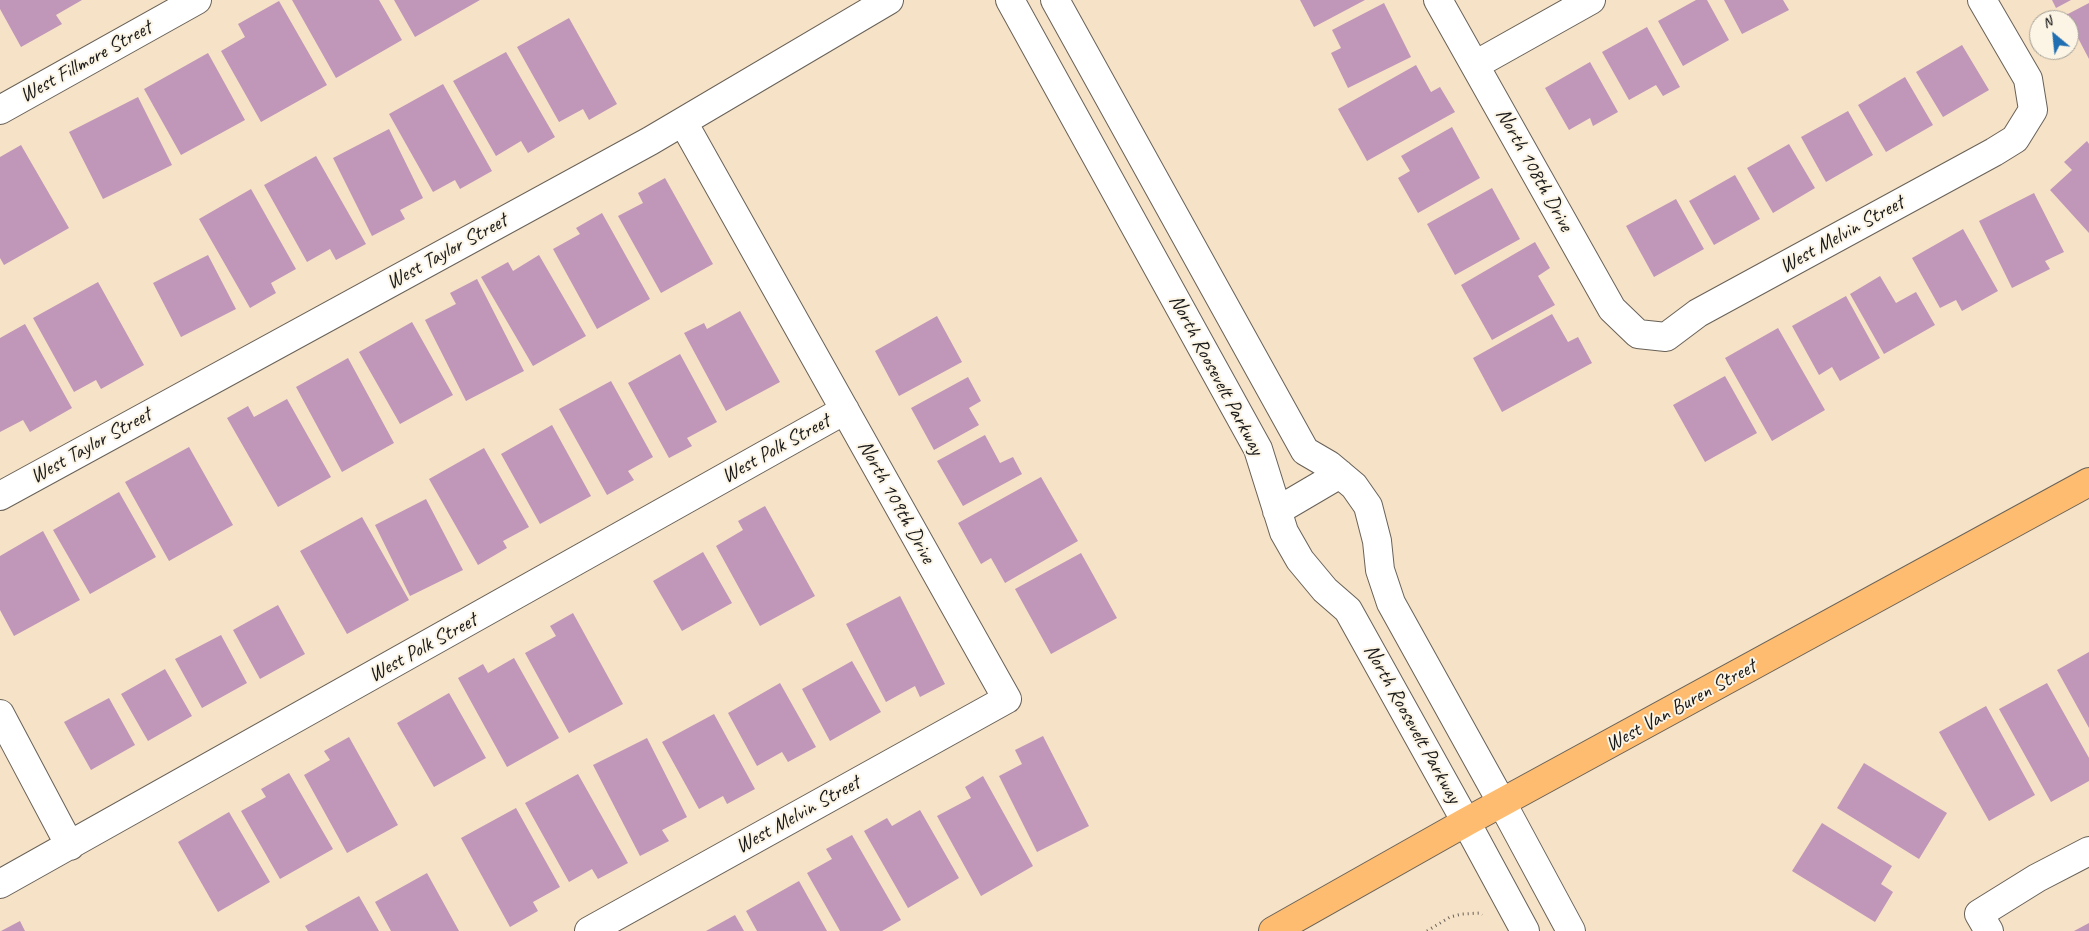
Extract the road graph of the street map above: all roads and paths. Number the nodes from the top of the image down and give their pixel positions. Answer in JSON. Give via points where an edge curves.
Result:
{"nodes":[{"id":1,"x":197,"y":0,"type":"edge"},
{"id":2,"x":889,"y":0,"type":"edge"},
{"id":3,"x":1010,"y":0,"type":"edge"},
{"id":4,"x":1055,"y":0,"type":"edge"},
{"id":5,"x":1438,"y":0,"type":"edge"},
{"id":6,"x":1591,"y":0,"type":"edge"},
{"id":7,"x":1982,"y":0,"type":"edge"},
{"id":8,"x":1475,"y":64,"type":"junction"},
{"id":9,"x":0,"y":110,"type":"edge"},
{"id":10,"x":683,"y":122,"type":"junction"},
{"id":11,"x":1638,"y":334,"type":"joint"},
{"id":12,"x":1241,"y":335,"type":"junction"},
{"id":13,"x":1207,"y":355,"type":"junction"},
{"id":14,"x":845,"y":410,"type":"junction"},
{"id":15,"x":1340,"y":474,"type":"junction"},
{"id":16,"x":2089,"y":482,"type":"edge"},
{"id":17,"x":0,"y":496,"type":"edge"},
{"id":18,"x":1277,"y":511,"type":"junction"},
{"id":19,"x":1007,"y":698,"type":"joint"},
{"id":20,"x":0,"y":714,"type":"edge"},
{"id":21,"x":1502,"y":804,"type":"junction"},
{"id":22,"x":1466,"y":822,"type":"junction"},
{"id":23,"x":70,"y":846,"type":"junction"},
{"id":24,"x":2089,"y":851,"type":"edge"},
{"id":25,"x":0,"y":884,"type":"edge"},
{"id":26,"x":1487,"y":919,"type":"dead end"},
{"id":27,"x":1984,"y":922,"type":"edge"},
{"id":28,"x":589,"y":931,"type":"edge"},
{"id":29,"x":1273,"y":931,"type":"edge"},
{"id":30,"x":1428,"y":931,"type":"edge"},
{"id":31,"x":1525,"y":931,"type":"edge"},
{"id":32,"x":1571,"y":931,"type":"edge"}],
"edges":[{"from":1,"to":9,"type":"street","name":"West Fillmore Street"},
{"from":2,"to":10,"type":"street","name":"West Taylor Street"},
{"from":3,"to":13,"type":"street","name":"North Roosevelt Parkway"},
{"from":4,"to":12,"type":"street","name":"North Roosevelt Parkway"},
{"from":5,"to":8,"type":"street","name":"North 108th Drive"},
{"from":6,"to":8,"type":"street"},
{"from":7,"to":11,"type":"street","name":"West Melvin Street","via":[[2028,79],[2033,110],[2015,139],[1698,313],[1666,337]]},
{"from":8,"to":11,"type":"street","name":"North 108th Drive","via":[[1612,309]]},
{"from":10,"to":14,"type":"street","name":"North 109th Drive"},
{"from":10,"to":17,"type":"street","name":"West Taylor Street"},
{"from":12,"to":13,"type":"street"},
{"from":12,"to":15,"type":"street","name":"North Roosevelt Parkway","via":[[1305,451]]},
{"from":13,"to":18,"type":"street","name":"North Roosevelt Parkway","via":[[1258,449]]},
{"from":14,"to":19,"type":"street","name":"North 109th Drive"},
{"from":14,"to":23,"type":"street","name":"West Polk Street"},
{"from":15,"to":18,"type":"street"},
{"from":15,"to":21,"type":"street","name":"North Roosevelt Parkway","via":[[1354,486],[1368,506],[1380,570],[1391,603]]},
{"from":16,"to":21,"type":"main road","name":"West Van Buren Street"},
{"from":18,"to":22,"type":"street","name":"North Roosevelt Parkway","via":[[1284,532],[1300,560],[1325,590],[1348,610]]},
{"from":19,"to":28,"type":"street","name":"West Melvin Street"},
{"from":20,"to":23,"type":"street"},
{"from":21,"to":22,"type":"main road","name":"West Van Buren Street"},
{"from":21,"to":32,"type":"street","name":"North Roosevelt Parkway"},
{"from":22,"to":29,"type":"main road","name":"West Van Buren Street"},
{"from":22,"to":31,"type":"street","name":"North Roosevelt Parkway"},
{"from":23,"to":25,"type":"street","name":"West Polk Street"},
{"from":24,"to":27,"type":"street","via":[[2037,878]]},
{"from":26,"to":30,"type":"path","via":[[1480,913],[1462,914],[1450,917]]}]}
